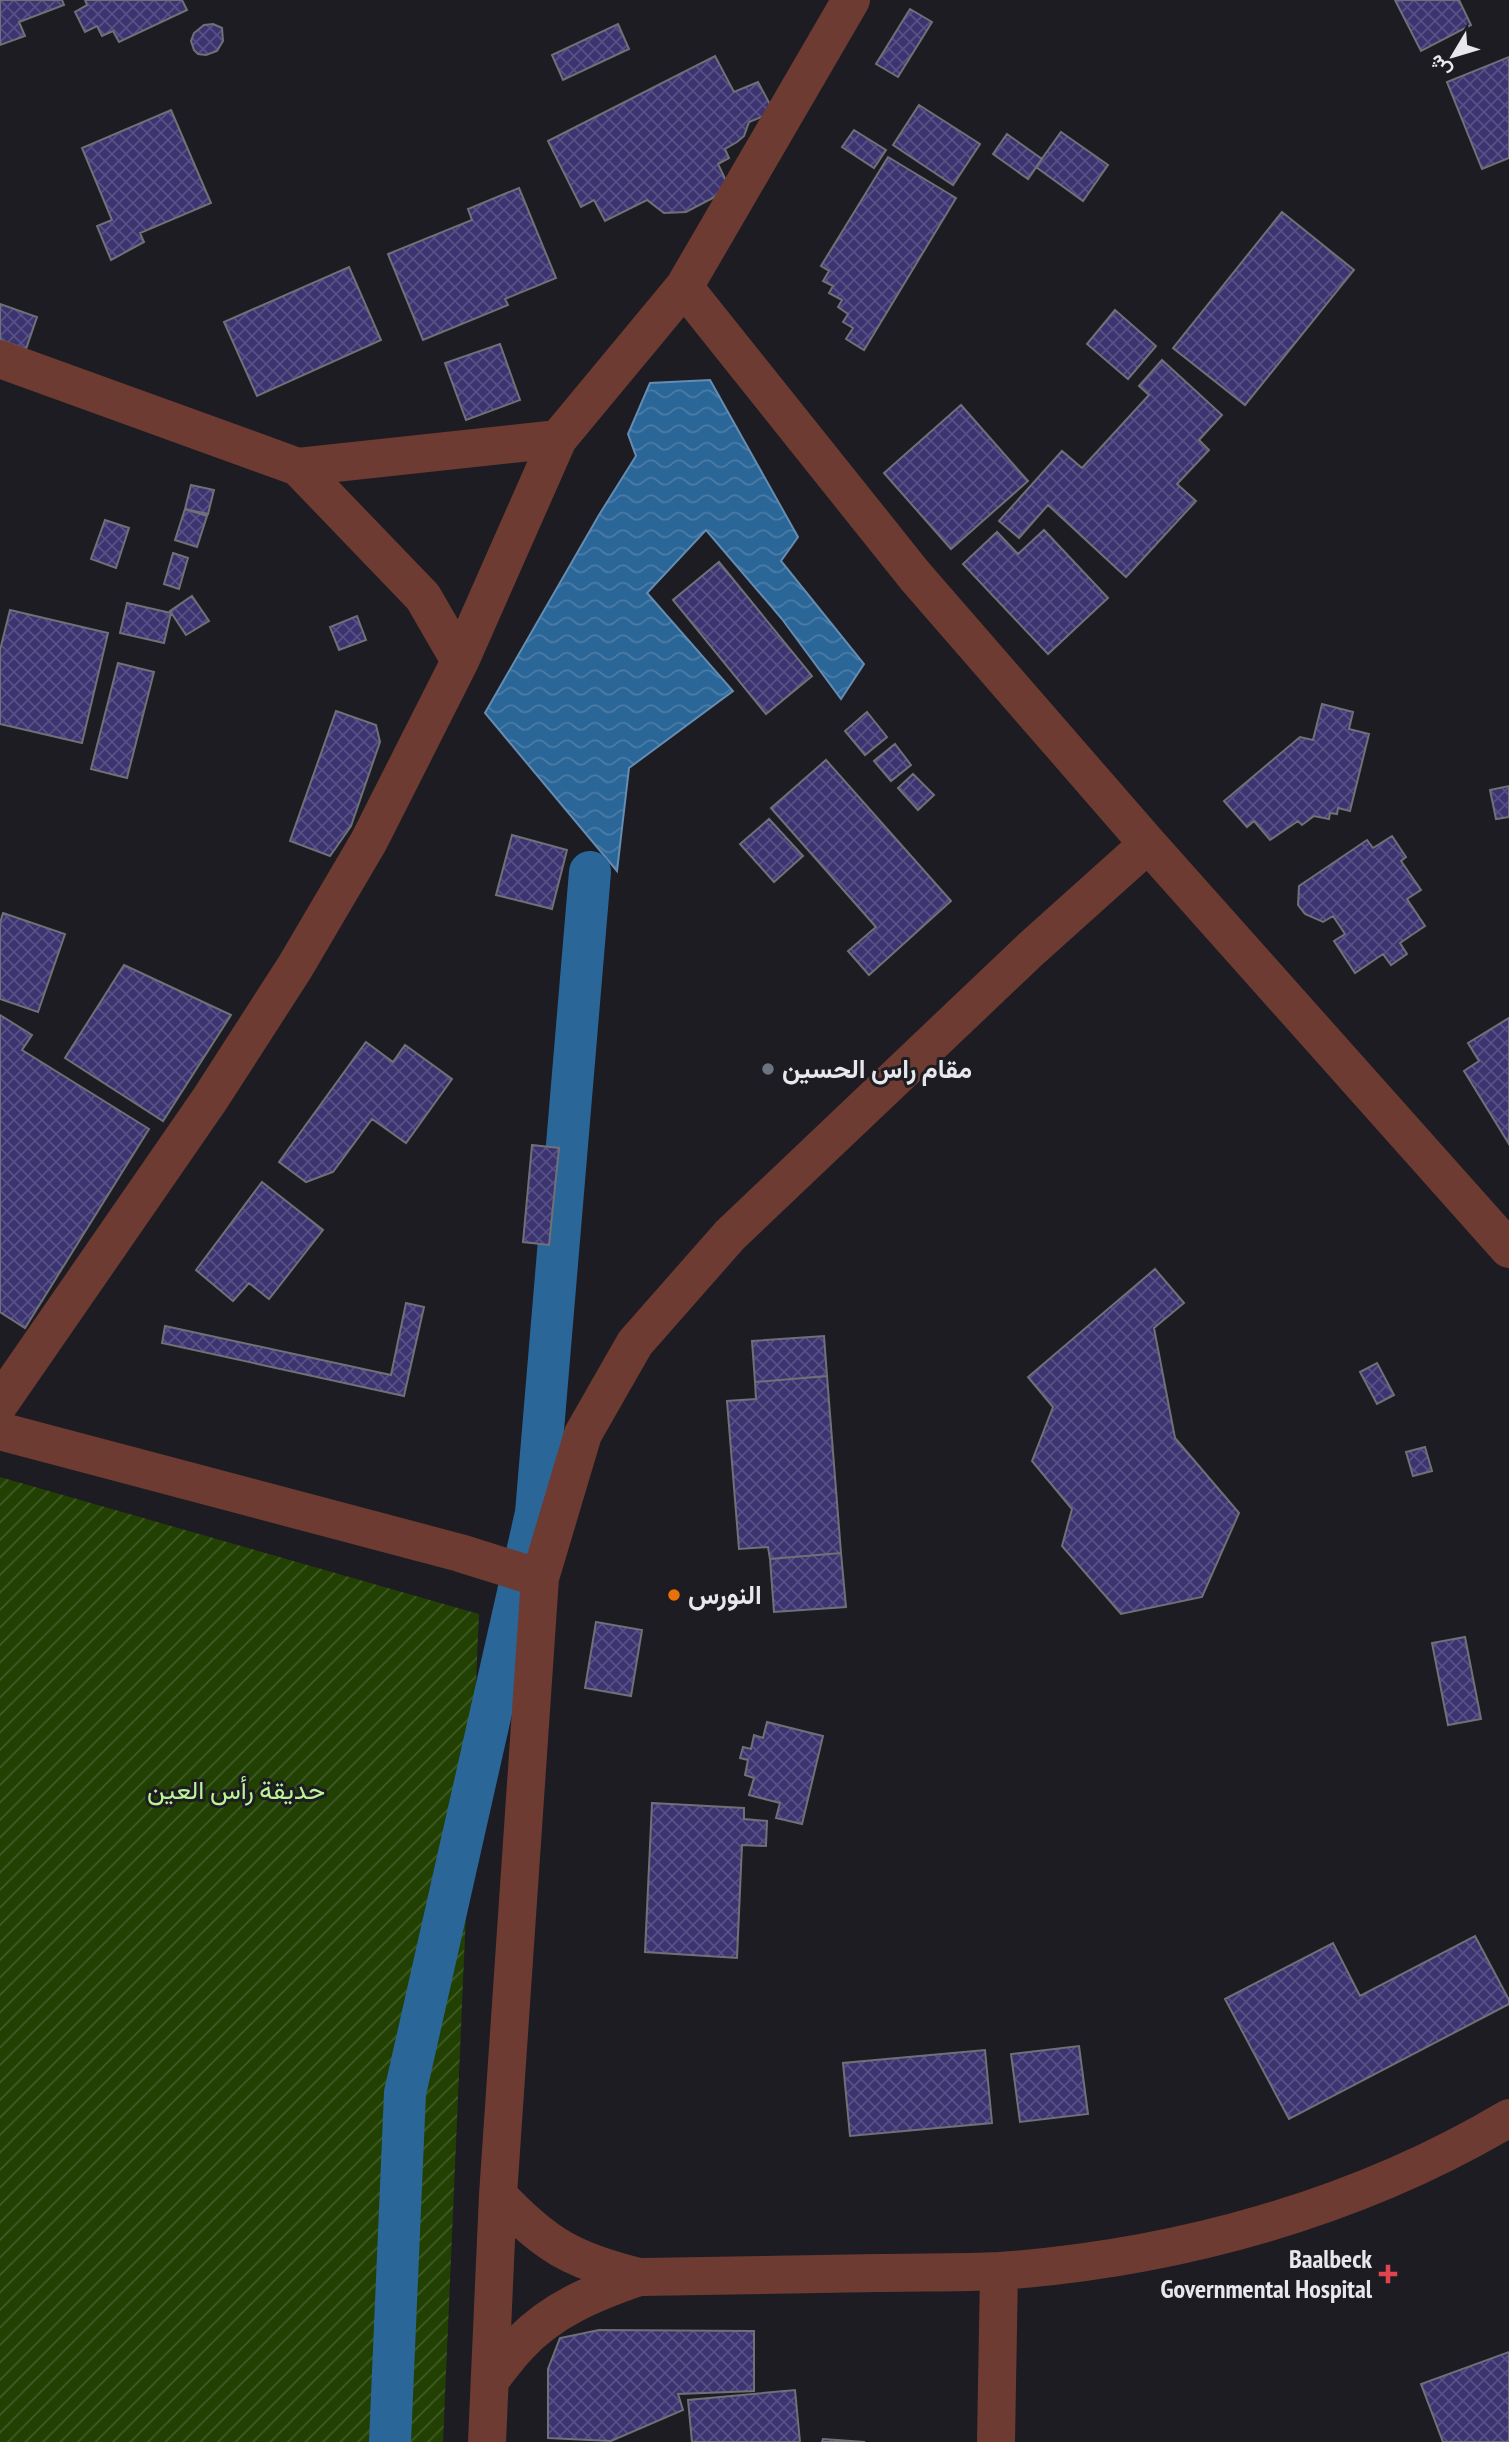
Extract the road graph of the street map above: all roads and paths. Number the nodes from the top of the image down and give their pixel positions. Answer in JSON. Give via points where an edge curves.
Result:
{"nodes":[{"id":1,"x":851,"y":0,"type":"edge"},
{"id":2,"x":684,"y":287,"type":"junction"},
{"id":3,"x":0,"y":359,"type":"edge"},
{"id":4,"x":558,"y":439,"type":"junction"},
{"id":5,"x":299,"y":467,"type":"junction"},
{"id":6,"x":460,"y":661,"type":"junction"},
{"id":7,"x":1147,"y":844,"type":"junction"},
{"id":8,"x":1509,"y":1249,"type":"edge"},
{"id":9,"x":0,"y":1403,"type":"edge"},
{"id":10,"x":0,"y":1430,"type":"edge"},
{"id":11,"x":540,"y":1578,"type":"junction"},
{"id":12,"x":1509,"y":2118,"type":"edge"},
{"id":13,"x":498,"y":2195,"type":"junction"},
{"id":14,"x":999,"y":2271,"type":"junction"},
{"id":15,"x":639,"y":2277,"type":"junction"},
{"id":16,"x":491,"y":2379,"type":"junction"},
{"id":17,"x":487,"y":2442,"type":"edge"},
{"id":18,"x":996,"y":2442,"type":"edge"}],
"edges":[{"from":1,"to":2,"type":"street"},
{"from":2,"to":4,"type":"street"},
{"from":2,"to":7,"type":"street","via":[[915,576]]},
{"from":3,"to":5,"type":"street"},
{"from":4,"to":5,"type":"street"},
{"from":4,"to":6,"type":"street"},
{"from":5,"to":6,"type":"street","via":[[423,597]]},
{"from":6,"to":9,"type":"street","via":[[369,841],[295,967],[210,1099]]},
{"from":7,"to":8,"type":"street"},
{"from":7,"to":11,"type":"street","via":[[730,1235],[635,1343],[583,1434]]},
{"from":10,"to":11,"type":"street"},
{"from":11,"to":13,"type":"street"},
{"from":12,"to":14,"type":"street","via":[[1393,2177],[1298,2213],[1200,2241],[1100,2260]]},
{"from":13,"to":15,"type":"street","via":[[527,2225],[561,2250],[599,2267]]},
{"from":13,"to":16,"type":"street"},
{"from":14,"to":15,"type":"street"},
{"from":14,"to":18,"type":"street"},
{"from":15,"to":16,"type":"street","via":[[596,2291],[555,2314],[520,2344]]},
{"from":16,"to":17,"type":"street"}]}
